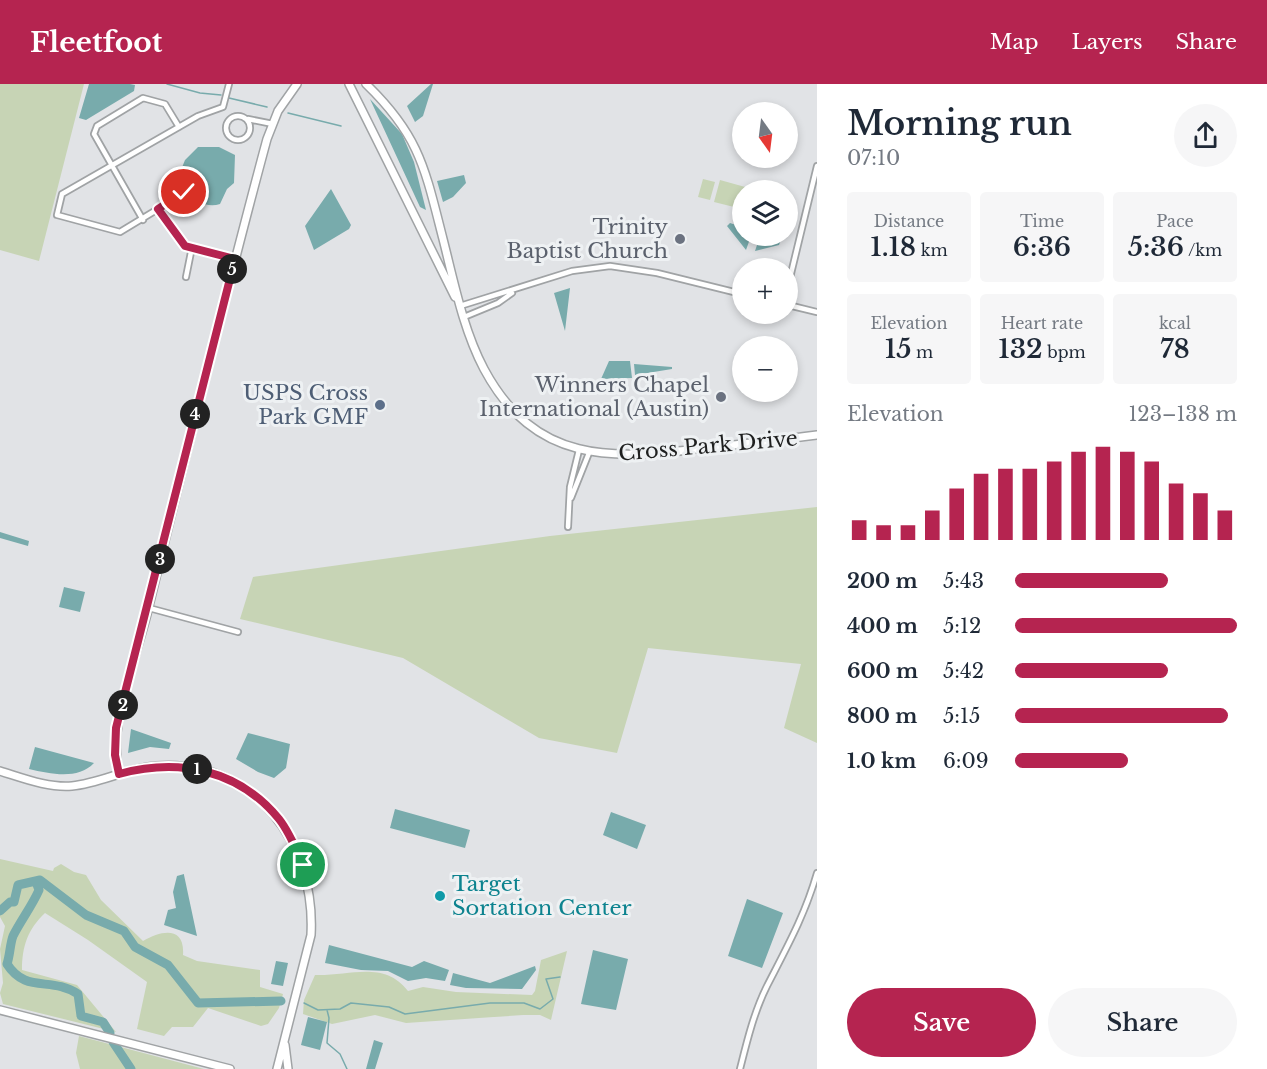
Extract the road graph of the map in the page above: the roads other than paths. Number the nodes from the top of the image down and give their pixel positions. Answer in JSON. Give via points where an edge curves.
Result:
{"nodes":[{"id":1,"x":229,"y":84,"type":"edge"},
{"id":2,"x":297,"y":84,"type":"edge"},
{"id":3,"x":349,"y":84,"type":"edge"},
{"id":4,"x":366,"y":84,"type":"edge"},
{"id":5,"x":223,"y":107,"type":"junction"},
{"id":6,"x":233,"y":117,"type":"junction"},
{"id":7,"x":248,"y":119,"type":"junction"},
{"id":8,"x":273,"y":124,"type":"junction"},
{"id":9,"x":179,"y":127,"type":"junction"},
{"id":10,"x":112,"y":166,"type":"junction"},
{"id":11,"x":817,"y":166,"type":"edge"},
{"id":12,"x":184,"y":192,"type":"dead end"},
{"id":13,"x":158,"y":209,"type":"junction"},
{"id":14,"x":142,"y":220,"type":"junction"},
{"id":15,"x":192,"y":247,"type":"junction"},
{"id":16,"x":795,"y":258,"type":"edge"},
{"id":17,"x":235,"y":259,"type":"junction"},
{"id":18,"x":186,"y":276,"type":"dead end"},
{"id":19,"x":514,"y":291,"type":"junction"},
{"id":20,"x":732,"y":292,"type":"edge"},
{"id":21,"x":460,"y":306,"type":"junction"},
{"id":22,"x":798,"y":307,"type":"edge"},
{"id":23,"x":817,"y":312,"type":"edge"},
{"id":24,"x":464,"y":317,"type":"junction"},
{"id":25,"x":817,"y":435,"type":"edge"},
{"id":26,"x":579,"y":450,"type":"junction"},
{"id":27,"x":590,"y":453,"type":"junction"},
{"id":28,"x":571,"y":498,"type":"junction"},
{"id":29,"x":568,"y":527,"type":"dead end"},
{"id":30,"x":149,"y":608,"type":"junction"},
{"id":31,"x":238,"y":632,"type":"dead end"},
{"id":32,"x":0,"y":771,"type":"edge"},
{"id":33,"x":119,"y":774,"type":"junction"},
{"id":34,"x":817,"y":873,"type":"edge"},
{"id":35,"x":0,"y":1010,"type":"edge"},
{"id":36,"x":284,"y":1040,"type":"junction"},
{"id":37,"x":230,"y":1069,"type":"edge"},
{"id":38,"x":277,"y":1069,"type":"edge"},
{"id":39,"x":288,"y":1069,"type":"edge"},
{"id":40,"x":740,"y":1069,"type":"edge"}],
"edges":[{"from":1,"to":5,"type":"street"},
{"from":2,"to":8,"type":"street"},
{"from":3,"to":21,"type":"street","name":"Cross Park Drive"},
{"from":4,"to":21,"type":"street","name":"Cross Park Drive","via":[[408,132],[418,152]]},
{"from":5,"to":6,"type":"street"},
{"from":5,"to":9,"type":"street"},
{"from":6,"to":7,"type":"street"},
{"from":6,"to":7,"type":"street","via":[[226,128],[229,136],[237,140],[248,136]]},
{"from":7,"to":8,"type":"street"},
{"from":8,"to":17,"type":"street"},
{"from":9,"to":10,"type":"street"},
{"from":9,"to":10,"type":"street","via":[[165,104],[142,98],[98,126],[94,134]]},
{"from":10,"to":14,"type":"street"},
{"from":10,"to":14,"type":"street","via":[[62,194],[57,214],[120,232]]},
{"from":11,"to":16,"type":"street"},
{"from":12,"to":13,"type":"street"},
{"from":13,"to":14,"type":"street"},
{"from":13,"to":15,"type":"street","via":[[185,246]]},
{"from":15,"to":17,"type":"street"},
{"from":15,"to":18,"type":"street"},
{"from":17,"to":30,"type":"street"},
{"from":19,"to":20,"type":"street","via":[[572,272],[610,266]]},
{"from":19,"to":21,"type":"street","via":[[495,293]]},
{"from":19,"to":24,"type":"street","via":[[498,303]]},
{"from":21,"to":24,"type":"street","name":"Cross Park Drive"},
{"from":22,"to":23,"type":"street"},
{"from":24,"to":26,"type":"street","name":"Cross Park Drive","via":[[483,366],[502,397],[538,431]]},
{"from":25,"to":27,"type":"street","name":"Cross Park Drive","via":[[637,456]]},
{"from":26,"to":27,"type":"street","name":"Cross Park Drive"},
{"from":26,"to":28,"type":"street"},
{"from":27,"to":28,"type":"street"},
{"from":28,"to":29,"type":"street"},
{"from":30,"to":31,"type":"street"},
{"from":30,"to":33,"type":"street","via":[[116,728]]},
{"from":32,"to":33,"type":"street","via":[[56,786]]},
{"from":33,"to":36,"type":"street","via":[[176,766],[216,774],[263,803],[289,834],[308,881],[312,916],[311,935]]},
{"from":34,"to":40,"type":"street","via":[[807,909],[752,1024]]},
{"from":35,"to":37,"type":"street"},
{"from":36,"to":38,"type":"street"},
{"from":36,"to":39,"type":"street"}]}
